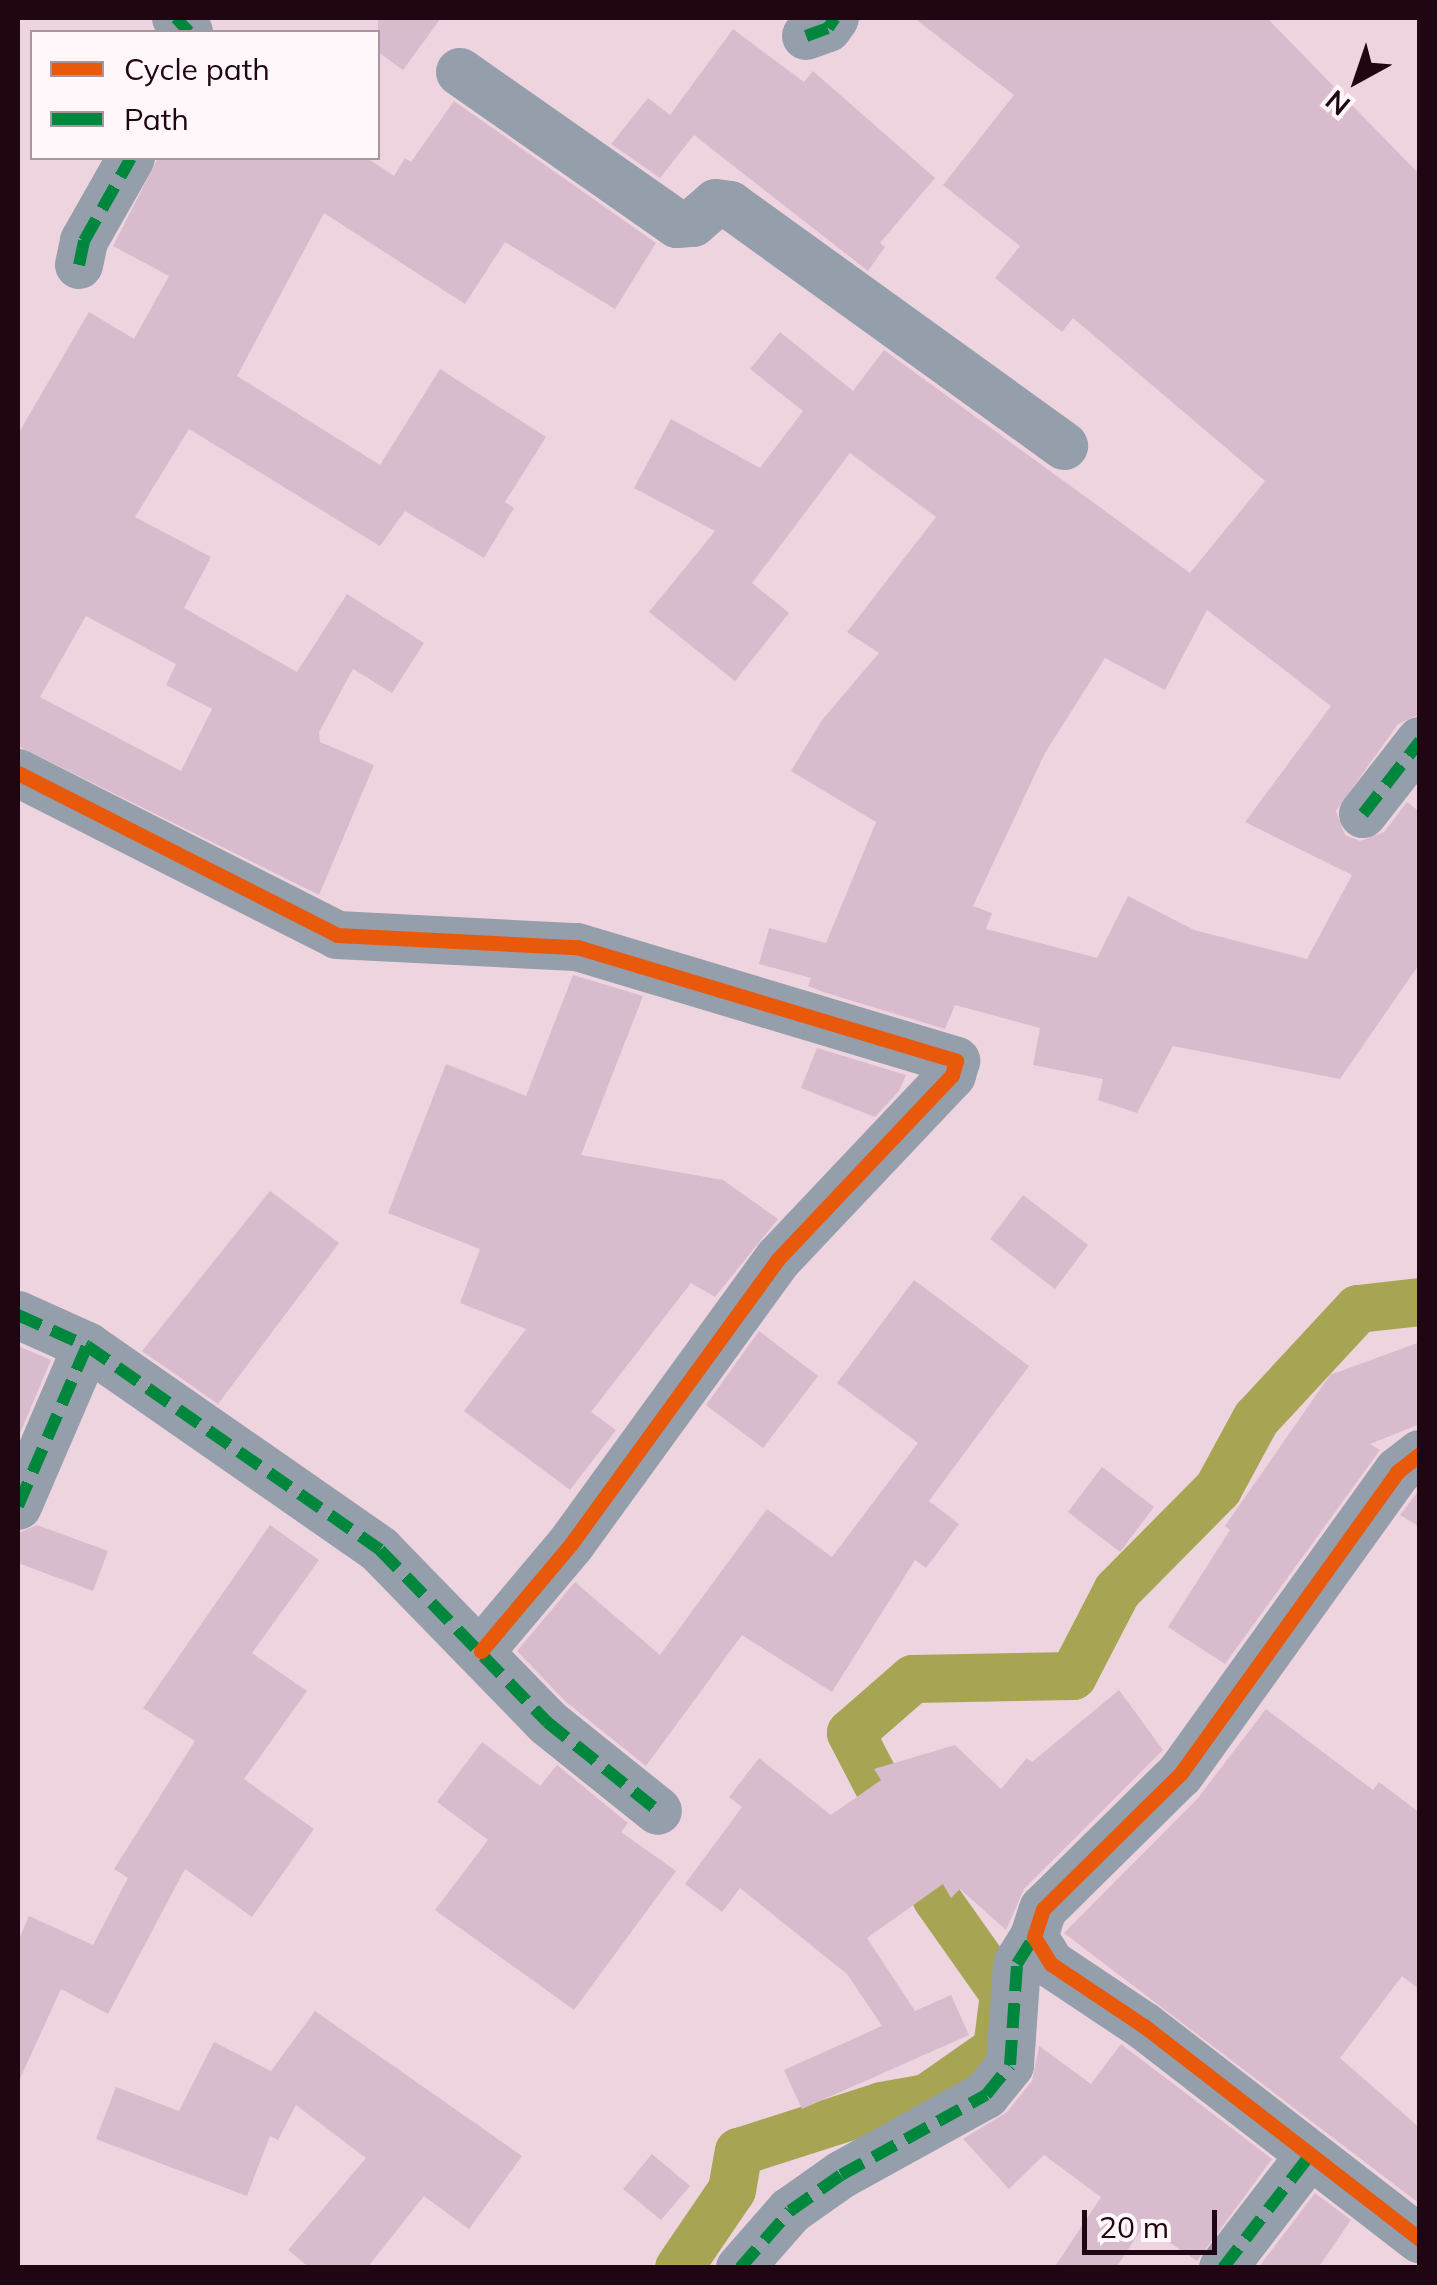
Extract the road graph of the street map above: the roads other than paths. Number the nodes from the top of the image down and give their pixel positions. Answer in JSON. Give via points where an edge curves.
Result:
{"nodes":[{"id":1,"x":460,"y":72,"type":"dead end"},
{"id":2,"x":129,"y":160,"type":"edge"},
{"id":3,"x":80,"y":264,"type":"dead end"},
{"id":4,"x":1064,"y":446,"type":"dead end"},
{"id":5,"x":1420,"y":742,"type":"edge"},
{"id":6,"x":18,"y":773,"type":"edge"},
{"id":7,"x":1364,"y":814,"type":"dead end"},
{"id":8,"x":18,"y":1315,"type":"edge"},
{"id":9,"x":88,"y":1346,"type":"junction"},
{"id":10,"x":1420,"y":1454,"type":"edge"},
{"id":11,"x":18,"y":1506,"type":"edge"},
{"id":12,"x":482,"y":1651,"type":"junction"},
{"id":13,"x":658,"y":1811,"type":"dead end"},
{"id":14,"x":1034,"y":1937,"type":"junction"},
{"id":15,"x":1310,"y":2156,"type":"junction"},
{"id":16,"x":1420,"y":2238,"type":"edge"},
{"id":17,"x":740,"y":2268,"type":"edge"},
{"id":18,"x":1223,"y":2268,"type":"edge"}],
"edges":[{"from":1,"to":4,"type":"street","via":[[677,224],[693,223],[716,203],[730,204]]},
{"from":2,"to":3,"type":"street","via":[[84,241]]},
{"from":5,"to":7,"type":"street"},
{"from":6,"to":12,"type":"street","via":[[337,935],[577,947],[956,1061],[952,1075],[778,1259],[571,1544]]},
{"from":8,"to":9,"type":"street"},
{"from":9,"to":11,"type":"street"},
{"from":9,"to":12,"type":"street","via":[[380,1550]]},
{"from":10,"to":14,"type":"street","via":[[1398,1472],[1180,1774],[1043,1909]]},
{"from":12,"to":13,"type":"street","via":[[547,1722]]},
{"from":14,"to":15,"type":"street","via":[[1051,1964],[1144,2026]]},
{"from":14,"to":17,"type":"street","via":[[1017,1964],[1010,2066],[986,2095],[790,2211]]},
{"from":15,"to":16,"type":"street"},
{"from":15,"to":18,"type":"street"}]}
